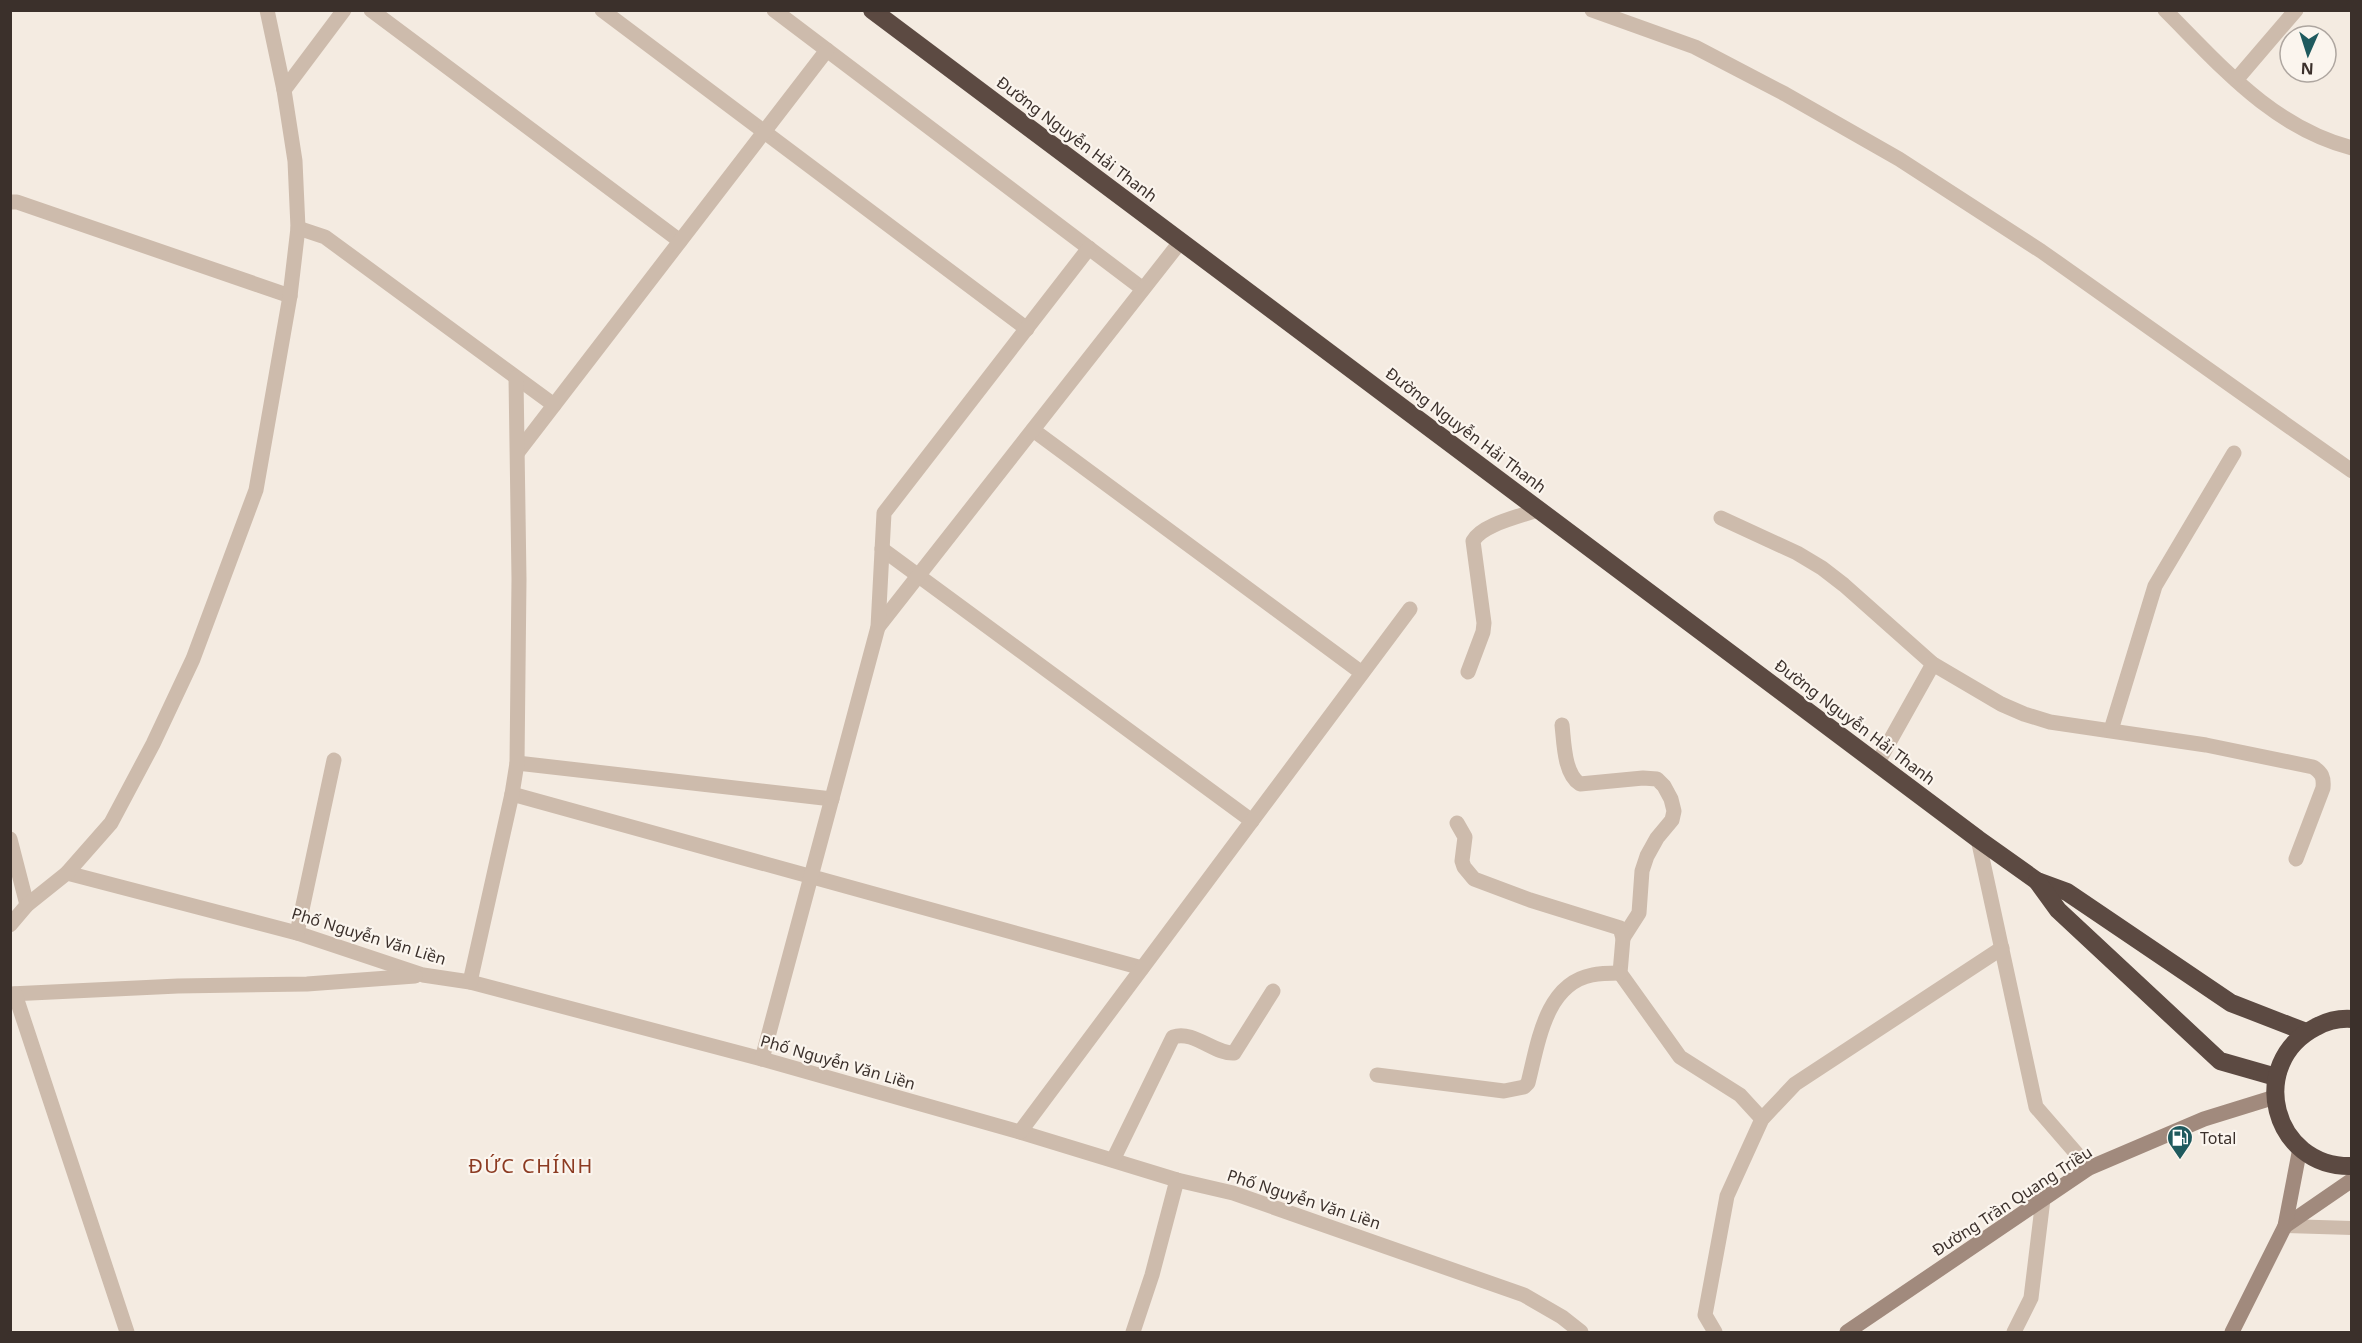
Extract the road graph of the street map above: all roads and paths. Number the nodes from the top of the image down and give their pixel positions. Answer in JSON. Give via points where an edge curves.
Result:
{"nodes":[{"id":1,"x":267,"y":10,"type":"edge"},
{"id":2,"x":344,"y":10,"type":"edge"},
{"id":3,"x":371,"y":10,"type":"edge"},
{"id":4,"x":602,"y":10,"type":"edge"},
{"id":5,"x":774,"y":10,"type":"edge"},
{"id":6,"x":872,"y":10,"type":"edge"},
{"id":7,"x":1592,"y":10,"type":"edge"},
{"id":8,"x":2165,"y":10,"type":"edge"},
{"id":9,"x":2296,"y":10,"type":"edge"},
{"id":10,"x":826,"y":50,"type":"junction"},
{"id":11,"x":2236,"y":81,"type":"junction"},
{"id":12,"x":284,"y":90,"type":"junction"},
{"id":13,"x":764,"y":131,"type":"junction"},
{"id":14,"x":2352,"y":148,"type":"edge"},
{"id":15,"x":10,"y":202,"type":"edge"},
{"id":16,"x":298,"y":228,"type":"junction"},
{"id":17,"x":680,"y":241,"type":"junction"},
{"id":18,"x":1181,"y":241,"type":"junction"},
{"id":19,"x":1089,"y":248,"type":"junction"},
{"id":20,"x":1143,"y":289,"type":"junction"},
{"id":21,"x":290,"y":296,"type":"junction"},
{"id":22,"x":1027,"y":328,"type":"junction"},
{"id":23,"x":516,"y":378,"type":"junction"},
{"id":24,"x":554,"y":405,"type":"junction"},
{"id":25,"x":1033,"y":430,"type":"junction"},
{"id":26,"x":518,"y":452,"type":"junction"},
{"id":27,"x":2234,"y":453,"type":"dead end"},
{"id":28,"x":2352,"y":471,"type":"edge"},
{"id":29,"x":1540,"y":510,"type":"junction"},
{"id":30,"x":1721,"y":518,"type":"dead end"},
{"id":31,"x":882,"y":549,"type":"junction"},
{"id":32,"x":918,"y":576,"type":"junction"},
{"id":33,"x":1410,"y":609,"type":"dead end"},
{"id":34,"x":878,"y":627,"type":"junction"},
{"id":35,"x":1933,"y":664,"type":"junction"},
{"id":36,"x":1468,"y":672,"type":"dead end"},
{"id":37,"x":1362,"y":673,"type":"junction"},
{"id":38,"x":1562,"y":725,"type":"dead end"},
{"id":39,"x":2111,"y":730,"type":"junction"},
{"id":40,"x":334,"y":760,"type":"dead end"},
{"id":41,"x":517,"y":763,"type":"junction"},
{"id":42,"x":1877,"y":764,"type":"junction"},
{"id":43,"x":512,"y":794,"type":"junction"},
{"id":44,"x":832,"y":799,"type":"junction"},
{"id":45,"x":1252,"y":821,"type":"junction"},
{"id":46,"x":1456,"y":823,"type":"dead end"},
{"id":47,"x":10,"y":839,"type":"edge"},
{"id":48,"x":1978,"y":839,"type":"junction"},
{"id":49,"x":2296,"y":859,"type":"dead end"},
{"id":50,"x":67,"y":873,"type":"junction"},
{"id":51,"x":811,"y":876,"type":"junction"},
{"id":52,"x":2037,"y":881,"type":"junction"},
{"id":53,"x":27,"y":905,"type":"junction"},
{"id":54,"x":10,"y":925,"type":"edge"},
{"id":55,"x":297,"y":933,"type":"junction"},
{"id":56,"x":1623,"y":938,"type":"junction"},
{"id":57,"x":2002,"y":948,"type":"junction"},
{"id":58,"x":1142,"y":968,"type":"junction"},
{"id":59,"x":1620,"y":973,"type":"junction"},
{"id":60,"x":423,"y":975,"type":"junction"},
{"id":61,"x":470,"y":982,"type":"junction"},
{"id":62,"x":1273,"y":991,"type":"dead end"},
{"id":63,"x":13,"y":994,"type":"edge"},
{"id":64,"x":2349,"y":1016,"type":"edge"},
{"id":65,"x":2306,"y":1032,"type":"junction"},
{"id":66,"x":762,"y":1059,"type":"junction"},
{"id":67,"x":1377,"y":1075,"type":"dead end"},
{"id":68,"x":2276,"y":1077,"type":"junction"},
{"id":69,"x":2275,"y":1097,"type":"junction"},
{"id":70,"x":1762,"y":1119,"type":"junction"},
{"id":71,"x":1020,"y":1132,"type":"junction"},
{"id":72,"x":2300,"y":1148,"type":"junction"},
{"id":73,"x":1113,"y":1160,"type":"junction"},
{"id":74,"x":2352,"y":1166,"type":"edge"},
{"id":75,"x":2089,"y":1168,"type":"junction"},
{"id":76,"x":1177,"y":1180,"type":"junction"},
{"id":77,"x":2352,"y":1180,"type":"edge"},
{"id":78,"x":2043,"y":1199,"type":"junction"},
{"id":79,"x":2285,"y":1226,"type":"junction"},
{"id":80,"x":2352,"y":1228,"type":"edge"},
{"id":81,"x":127,"y":1332,"type":"edge"},
{"id":82,"x":1133,"y":1332,"type":"edge"},
{"id":83,"x":1581,"y":1332,"type":"edge"},
{"id":84,"x":1715,"y":1332,"type":"edge"},
{"id":85,"x":1847,"y":1332,"type":"edge"},
{"id":86,"x":2014,"y":1332,"type":"edge"},
{"id":87,"x":2232,"y":1332,"type":"edge"}],
"edges":[{"from":1,"to":12,"type":"street"},
{"from":2,"to":12,"type":"street"},
{"from":3,"to":17,"type":"street"},
{"from":4,"to":13,"type":"street"},
{"from":5,"to":10,"type":"street"},
{"from":6,"to":18,"type":"highway","name":"Đường Nguyễn Hải Thanh"},
{"from":7,"to":28,"type":"street","via":[[1695,47],[1899,159],[2041,251]]},
{"from":8,"to":11,"type":"street"},
{"from":9,"to":11,"type":"street"},
{"from":10,"to":13,"type":"street"},
{"from":10,"to":19,"type":"street"},
{"from":11,"to":14,"type":"street","via":[[2295,125]]},
{"from":12,"to":16,"type":"street","via":[[295,161]]},
{"from":13,"to":17,"type":"street"},
{"from":13,"to":22,"type":"street"},
{"from":15,"to":21,"type":"street"},
{"from":16,"to":21,"type":"street"},
{"from":16,"to":23,"type":"street","via":[[325,237]]},
{"from":17,"to":24,"type":"street"},
{"from":18,"to":20,"type":"street"},
{"from":18,"to":29,"type":"highway","name":"Đường Nguyễn Hải Thanh"},
{"from":19,"to":20,"type":"street"},
{"from":19,"to":22,"type":"street"},
{"from":20,"to":25,"type":"street"},
{"from":21,"to":50,"type":"street","via":[[256,490],[194,659],[111,823]]},
{"from":22,"to":31,"type":"street","via":[[884,513]]},
{"from":23,"to":24,"type":"street"},
{"from":23,"to":26,"type":"street"},
{"from":24,"to":26,"type":"street"},
{"from":25,"to":32,"type":"street"},
{"from":25,"to":37,"type":"street"},
{"from":26,"to":41,"type":"street"},
{"from":27,"to":39,"type":"street","via":[[2155,586]]},
{"from":29,"to":36,"type":"street","via":[[1485,529],[1473,541],[1484,623]]},
{"from":29,"to":42,"type":"highway","name":"Đường Nguyễn Hải Thanh"},
{"from":30,"to":35,"type":"street","via":[[1822,568]]},
{"from":31,"to":32,"type":"street"},
{"from":31,"to":34,"type":"street"},
{"from":32,"to":34,"type":"street"},
{"from":32,"to":45,"type":"street"},
{"from":33,"to":37,"type":"street"},
{"from":34,"to":44,"type":"street"},
{"from":35,"to":39,"type":"street","via":[[2024,714],[2050,722]]},
{"from":35,"to":42,"type":"street"},
{"from":37,"to":45,"type":"street"},
{"from":38,"to":56,"type":"street","via":[[1575,781],[1580,784],[1657,779],[1671,799],[1672,820],[1647,856],[1639,914]]},
{"from":39,"to":49,"type":"street","via":[[2313,767],[2324,778],[2323,788]]},
{"from":40,"to":55,"type":"street"},
{"from":41,"to":43,"type":"street"},
{"from":41,"to":44,"type":"street"},
{"from":42,"to":48,"type":"highway","name":"Đường Nguyễn Hải Thanh"},
{"from":43,"to":51,"type":"street"},
{"from":43,"to":61,"type":"street"},
{"from":44,"to":51,"type":"street"},
{"from":45,"to":58,"type":"street"},
{"from":46,"to":56,"type":"street","via":[[1465,837],[1462,861],[1474,879],[1612,924],[1620,928]]},
{"from":47,"to":53,"type":"street"},
{"from":48,"to":52,"type":"highway","name":"Đường Nguyễn Hải Thanh"},
{"from":48,"to":57,"type":"street"},
{"from":50,"to":53,"type":"street"},
{"from":50,"to":55,"type":"street","name":"Phố Nguyễn Văn Liền"},
{"from":51,"to":58,"type":"street"},
{"from":51,"to":66,"type":"street"},
{"from":52,"to":65,"type":"highway","name":"Đường Nguyễn Hải Thanh","via":[[2067,892],[2231,1003]]},
{"from":52,"to":68,"type":"highway","name":"Đường Nguyễn Hải Thanh","via":[[2058,910],[2220,1061]]},
{"from":53,"to":54,"type":"street"},
{"from":55,"to":60,"type":"street","name":"Phố Nguyễn Văn Liền"},
{"from":56,"to":59,"type":"street"},
{"from":57,"to":70,"type":"street","via":[[1795,1084]]},
{"from":57,"to":75,"type":"street","via":[[2036,1107]]},
{"from":58,"to":71,"type":"street"},
{"from":59,"to":67,"type":"street","via":[[1590,975],[1570,984],[1554,998],[1524,1087],[1504,1091]]},
{"from":59,"to":70,"type":"street","via":[[1680,1057],[1740,1095]]},
{"from":60,"to":61,"type":"street","name":"Phố Nguyễn Văn Liền"},
{"from":60,"to":63,"type":"street","via":[[307,984]]},
{"from":61,"to":66,"type":"street","name":"Phố Nguyễn Văn Liền"},
{"from":62,"to":73,"type":"street","via":[[1234,1053],[1186,1036],[1173,1036]]},
{"from":63,"to":81,"type":"street"},
{"from":64,"to":65,"type":"highway","via":[[2324,1022]]},
{"from":65,"to":68,"type":"highway","via":[[2287,1052]]},
{"from":66,"to":71,"type":"street","name":"Phố Nguyễn Văn Liền"},
{"from":68,"to":69,"type":"highway"},
{"from":69,"to":72,"type":"highway","via":[[2282,1125]]},
{"from":69,"to":75,"type":"main road","name":"Đường Trần Quang Triều","via":[[2204,1119]]},
{"from":70,"to":84,"type":"street","via":[[1727,1196],[1705,1315]]},
{"from":71,"to":73,"type":"street","name":"Phố Nguyễn Văn Liền"},
{"from":72,"to":74,"type":"highway","via":[[2331,1164]]},
{"from":72,"to":79,"type":"main road"},
{"from":73,"to":76,"type":"street","name":"Phố Nguyễn Văn Liền"},
{"from":75,"to":78,"type":"main road","name":"Đường Trần Quang Triều"},
{"from":76,"to":82,"type":"street"},
{"from":76,"to":83,"type":"street","name":"Phố Nguyễn Văn Liền","via":[[1233,1193],[1524,1294]]},
{"from":77,"to":79,"type":"main road"},
{"from":78,"to":85,"type":"main road","name":"Đường Trần Quang Triều"},
{"from":78,"to":86,"type":"street","via":[[2031,1298]]},
{"from":79,"to":80,"type":"lane"},
{"from":79,"to":87,"type":"main road"}]}
